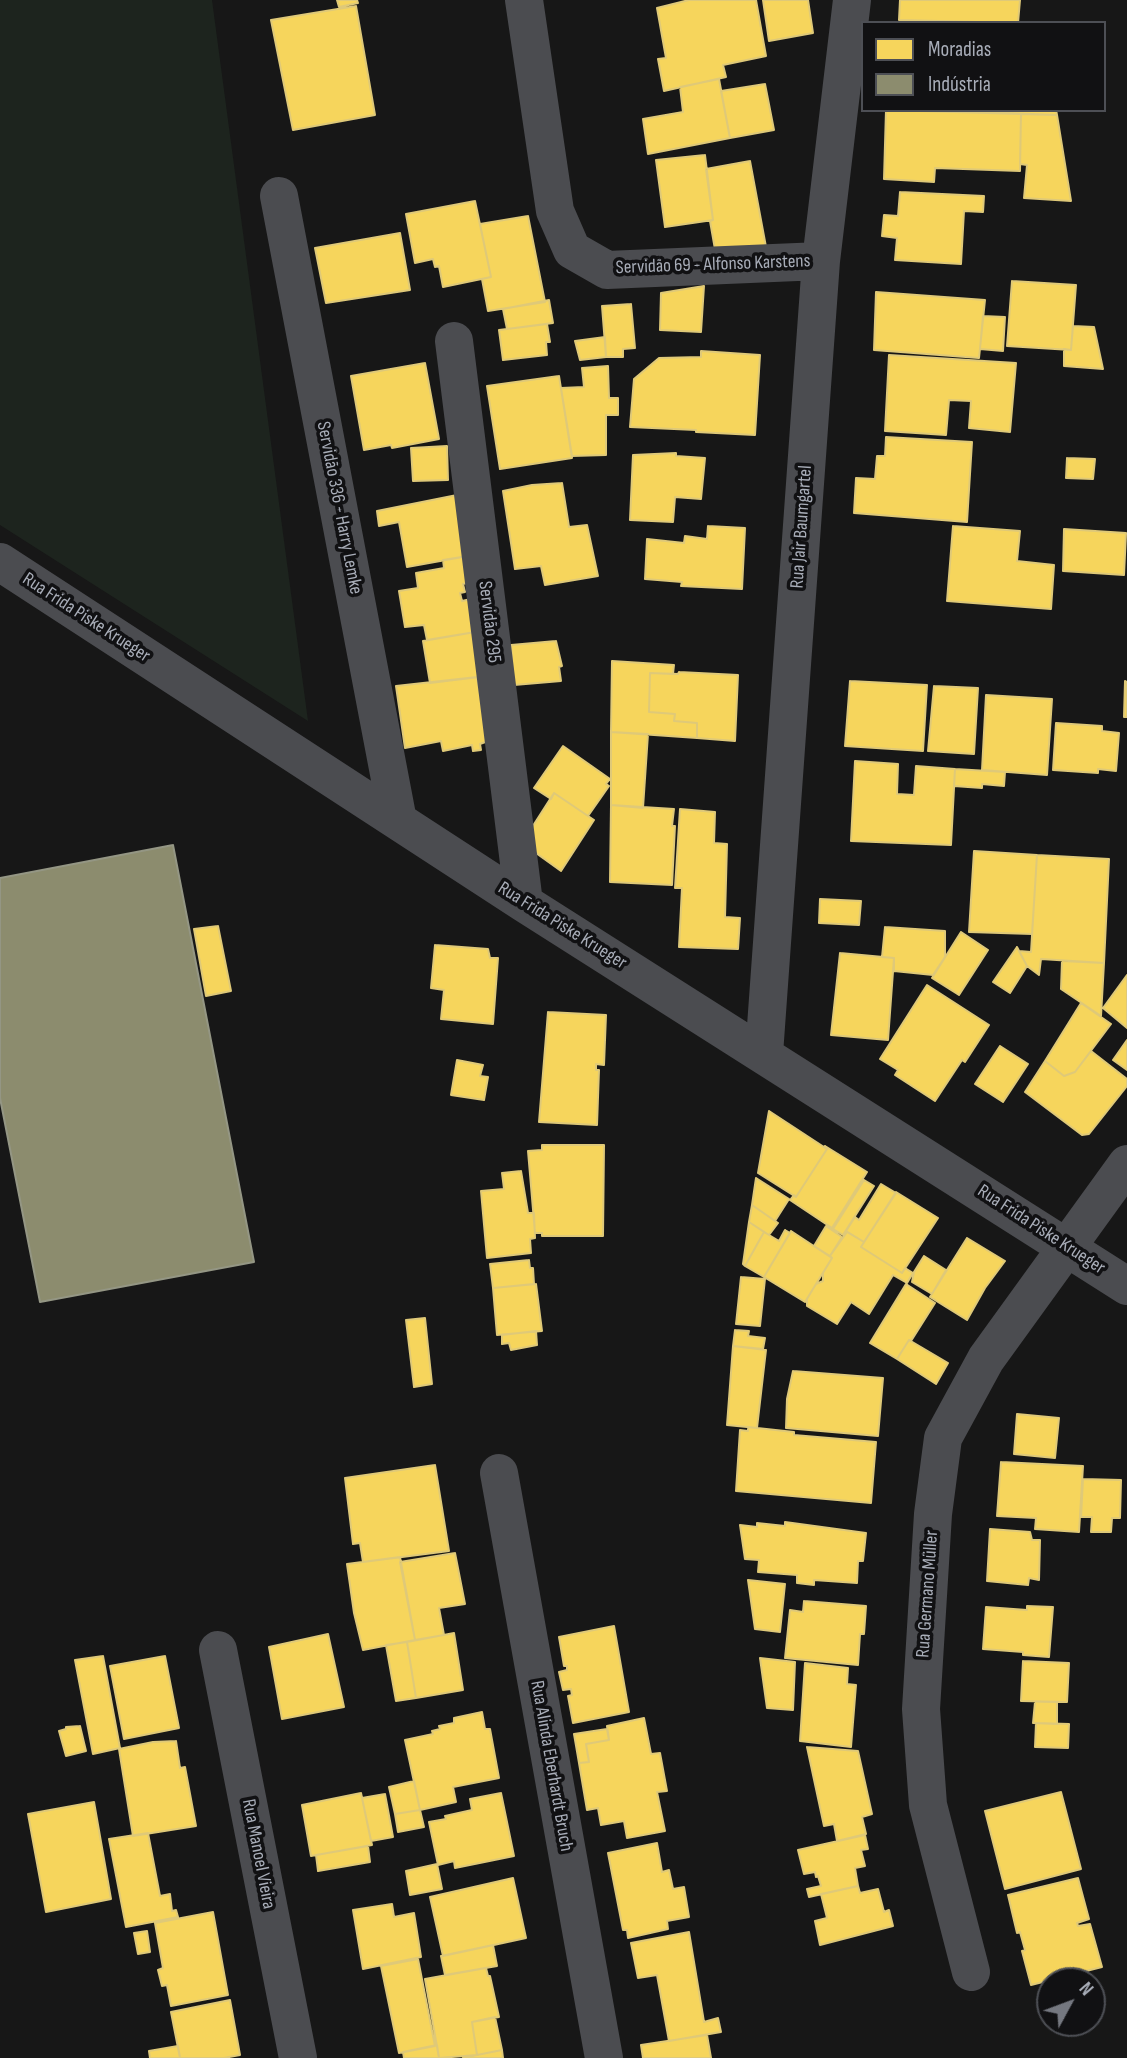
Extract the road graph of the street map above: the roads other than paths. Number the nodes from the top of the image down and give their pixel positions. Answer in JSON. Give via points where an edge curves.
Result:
{"nodes":[{"id":1,"x":524,"y":0,"type":"edge"},
{"id":2,"x":852,"y":0,"type":"edge"},
{"id":3,"x":279,"y":196,"type":"dead end"},
{"id":4,"x":821,"y":261,"type":"junction"},
{"id":5,"x":454,"y":341,"type":"dead end"},
{"id":6,"x":0,"y":562,"type":"edge"},
{"id":7,"x":398,"y":821,"type":"junction"},
{"id":8,"x":524,"y":903,"type":"junction"},
{"id":9,"x":764,"y":1054,"type":"junction"},
{"id":10,"x":1127,"y":1164,"type":"edge"},
{"id":11,"x":1066,"y":1247,"type":"junction"},
{"id":12,"x":1127,"y":1286,"type":"edge"},
{"id":13,"x":499,"y":1473,"type":"dead end"},
{"id":14,"x":218,"y":1650,"type":"dead end"},
{"id":15,"x":971,"y":1972,"type":"dead end"},
{"id":16,"x":298,"y":2058,"type":"edge"},
{"id":17,"x":604,"y":2058,"type":"edge"}],
"edges":[{"from":1,"to":4,"type":"street","name":"Servidão 69 - Alfonso Karstens","via":[[555,211],[572,250],[607,270]]},
{"from":2,"to":4,"type":"street","name":"Rua Jair Baumgartel"},
{"from":3,"to":7,"type":"street","name":"Servidão 336 - Harry Lemke"},
{"from":4,"to":9,"type":"street","name":"Rua Jair Baumgartel"},
{"from":5,"to":8,"type":"street","name":"Servidão 295"},
{"from":6,"to":7,"type":"street","name":"Rua Frida Piske Krueger"},
{"from":7,"to":8,"type":"street","name":"Rua Frida Piske Krueger"},
{"from":8,"to":9,"type":"street","name":"Rua Frida Piske Krueger"},
{"from":9,"to":11,"type":"street","name":"Rua Frida Piske Krueger"},
{"from":10,"to":11,"type":"street","name":"Rua Germano Müller"},
{"from":11,"to":12,"type":"street","name":"Rua Frida Piske Krueger"},
{"from":11,"to":15,"type":"street","name":"Rua Germano Müller","via":[[986,1359],[943,1438],[941,1451],[921,1709],[928,1805]]},
{"from":13,"to":17,"type":"street","name":"Rua Alinda Eberhardt Bruch"},
{"from":14,"to":16,"type":"street","name":"Rua Manoel Vieira"}]}
